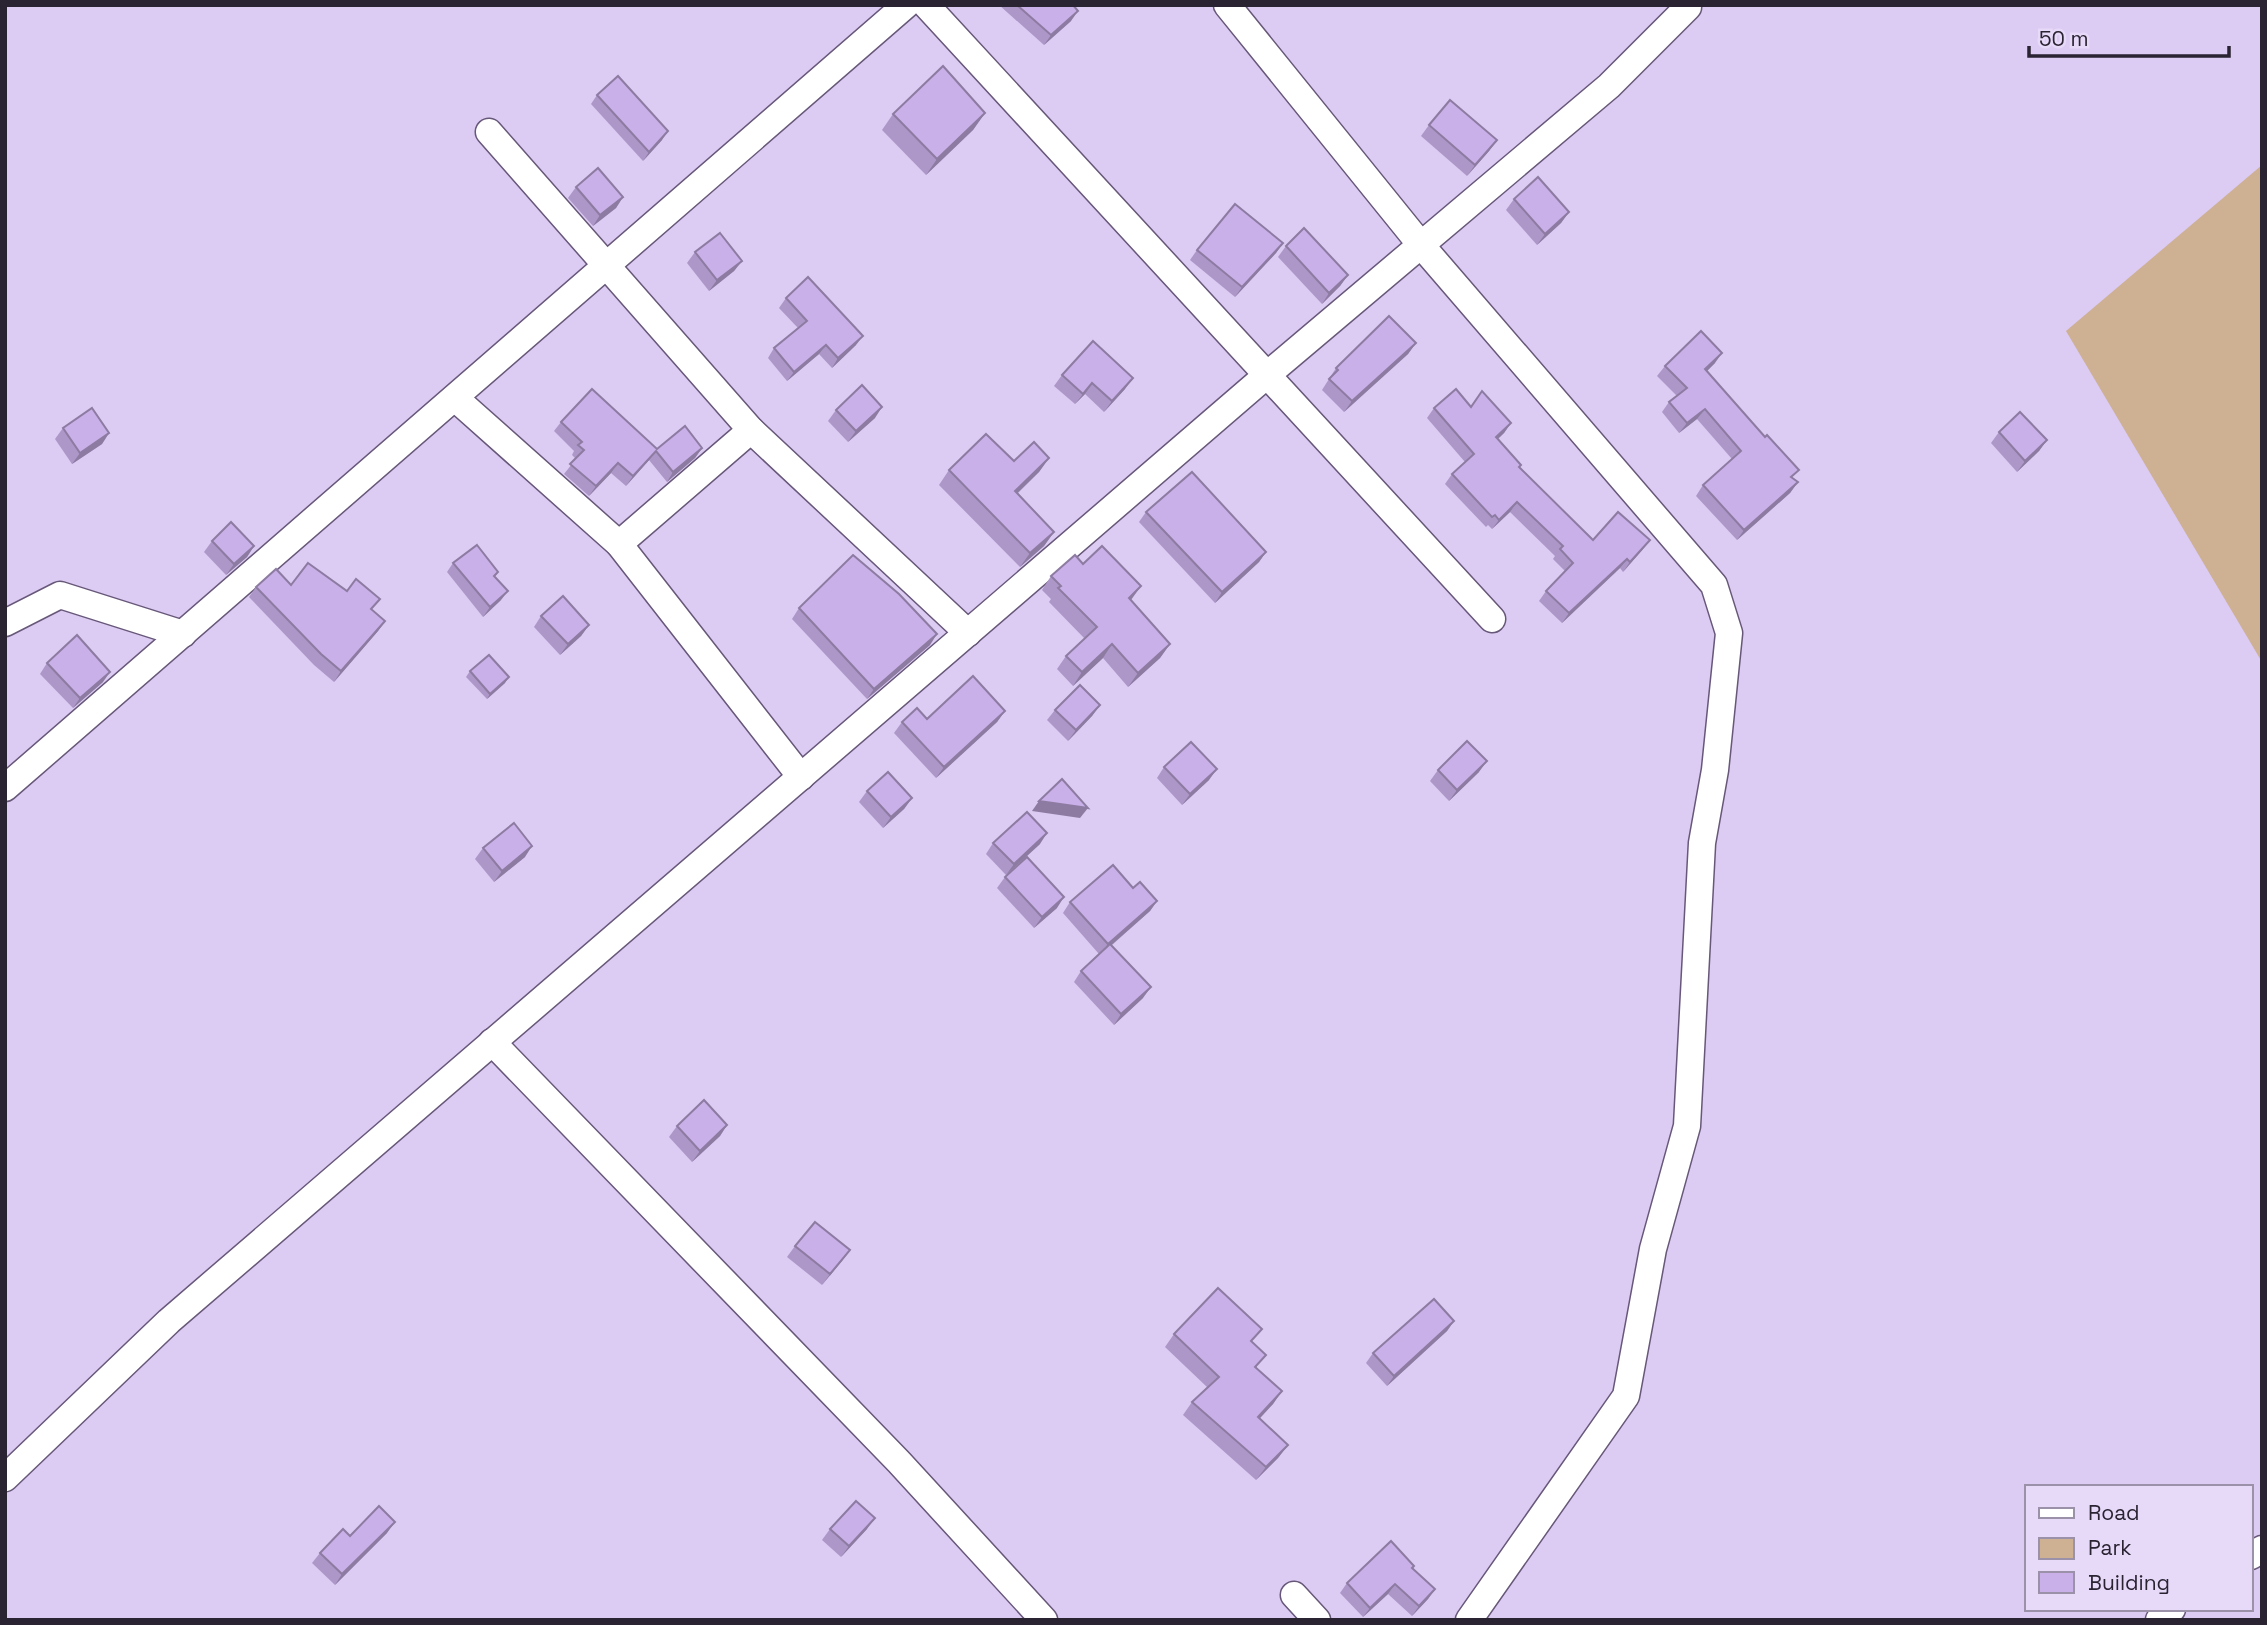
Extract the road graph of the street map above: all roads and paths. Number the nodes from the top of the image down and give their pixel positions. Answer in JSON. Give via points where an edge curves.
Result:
{"nodes":[{"id":1,"x":906,"y":5,"type":"edge"},
{"id":2,"x":926,"y":5,"type":"edge"},
{"id":3,"x":1227,"y":5,"type":"edge"},
{"id":4,"x":1689,"y":7,"type":"dead end"},
{"id":5,"x":489,"y":132,"type":"dead end"},
{"id":6,"x":1421,"y":245,"type":"junction"},
{"id":7,"x":606,"y":266,"type":"junction"},
{"id":8,"x":1267,"y":374,"type":"junction"},
{"id":9,"x":455,"y":398,"type":"junction"},
{"id":10,"x":751,"y":430,"type":"junction"},
{"id":11,"x":619,"y":544,"type":"junction"},
{"id":12,"x":1492,"y":619,"type":"dead end"},
{"id":13,"x":5,"y":623,"type":"edge"},
{"id":14,"x":968,"y":633,"type":"junction"},
{"id":15,"x":183,"y":634,"type":"junction"},
{"id":16,"x":801,"y":776,"type":"junction"},
{"id":17,"x":5,"y":788,"type":"edge"},
{"id":18,"x":492,"y":1042,"type":"junction"},
{"id":19,"x":5,"y":1478,"type":"edge"},
{"id":20,"x":1294,"y":1595,"type":"dead end"},
{"id":21,"x":1044,"y":1620,"type":"edge"},
{"id":22,"x":1317,"y":1620,"type":"edge"},
{"id":23,"x":1469,"y":1620,"type":"edge"}],
"edges":[{"from":1,"to":7,"type":"street"},
{"from":2,"to":8,"type":"street"},
{"from":3,"to":6,"type":"street"},
{"from":4,"to":6,"type":"street","via":[[1609,86]]},
{"from":5,"to":7,"type":"street"},
{"from":6,"to":8,"type":"street"},
{"from":6,"to":23,"type":"street","via":[[1714,585],[1729,633],[1715,771],[1702,843],[1687,1126],[1653,1249],[1626,1396]]},
{"from":7,"to":9,"type":"street"},
{"from":7,"to":10,"type":"street"},
{"from":8,"to":12,"type":"street"},
{"from":8,"to":14,"type":"street"},
{"from":9,"to":11,"type":"street"},
{"from":9,"to":15,"type":"street"},
{"from":10,"to":11,"type":"street"},
{"from":10,"to":14,"type":"street"},
{"from":11,"to":16,"type":"street"},
{"from":13,"to":15,"type":"street","via":[[60,596]]},
{"from":14,"to":16,"type":"street"},
{"from":15,"to":17,"type":"street"},
{"from":16,"to":18,"type":"street"},
{"from":18,"to":19,"type":"street","via":[[169,1321]]},
{"from":18,"to":21,"type":"street","via":[[899,1462]]},
{"from":20,"to":22,"type":"street"}]}
